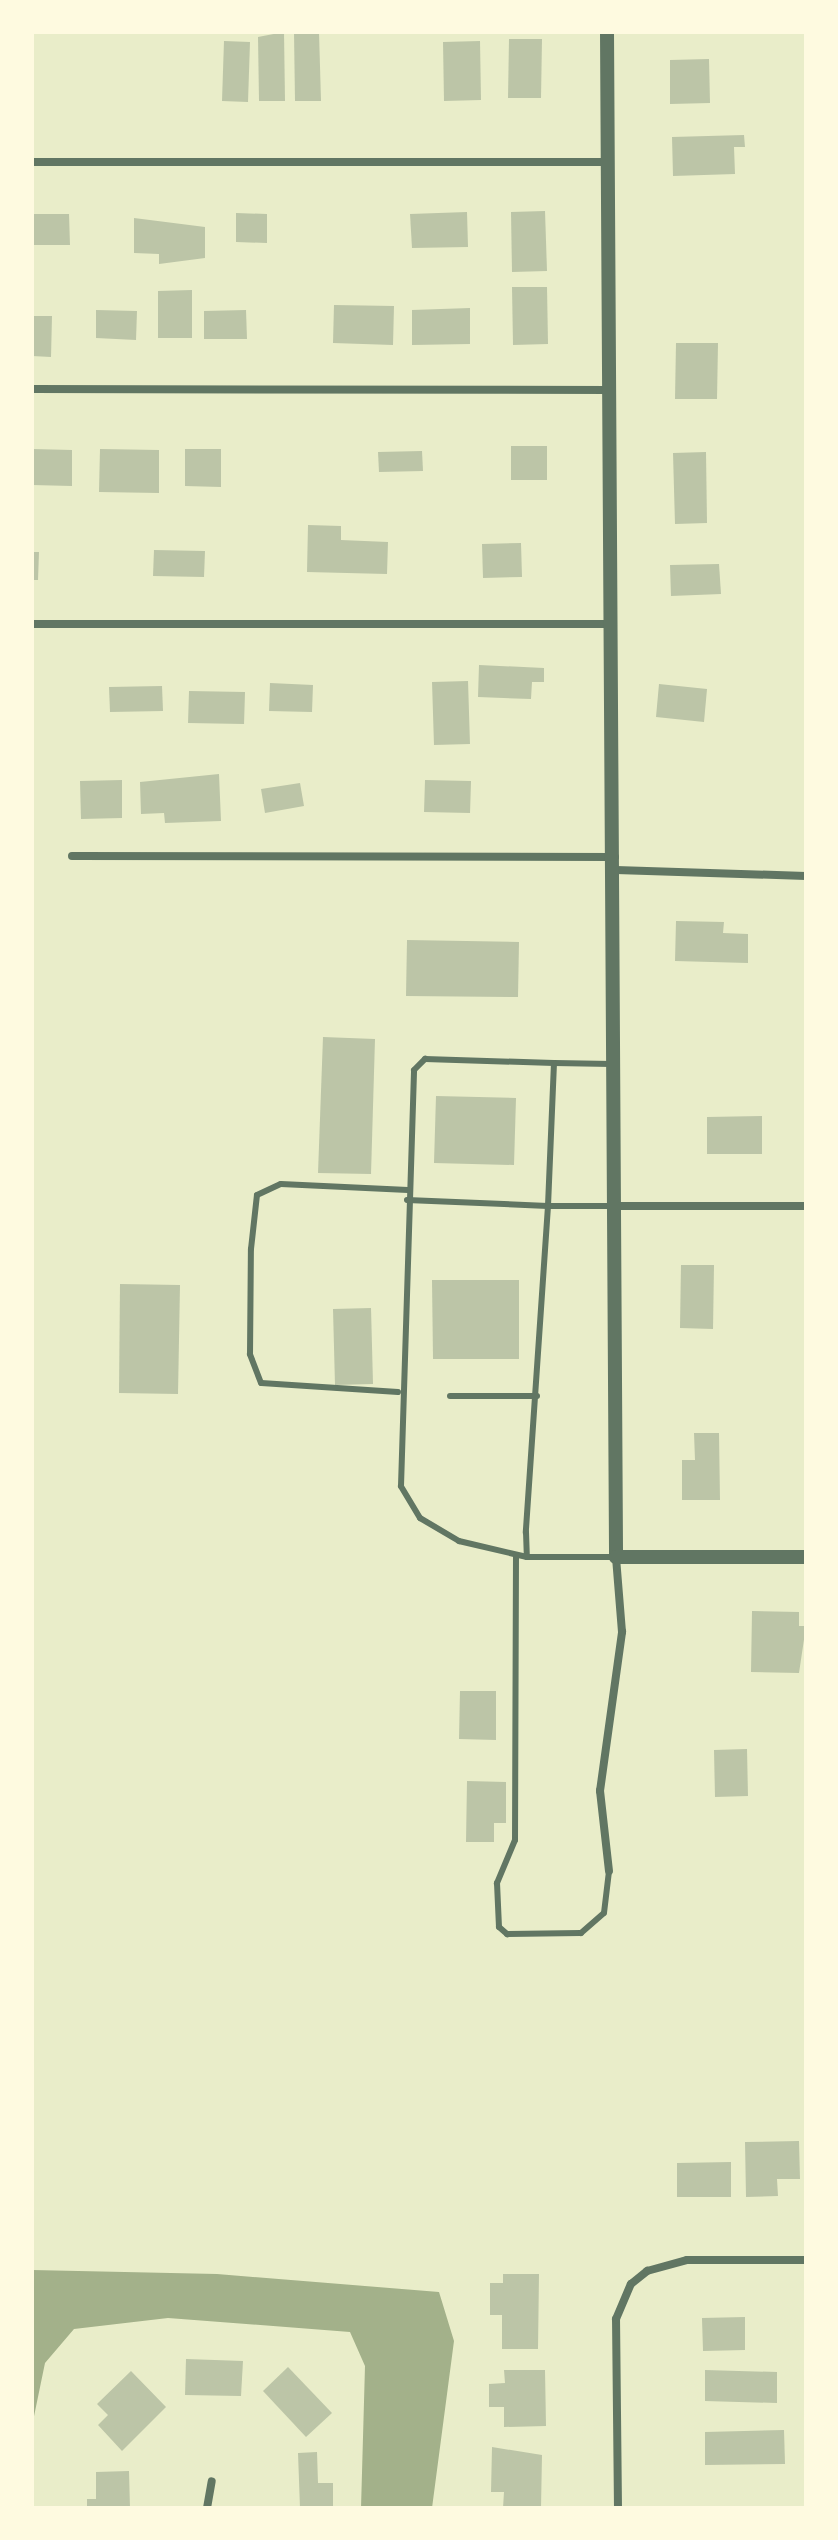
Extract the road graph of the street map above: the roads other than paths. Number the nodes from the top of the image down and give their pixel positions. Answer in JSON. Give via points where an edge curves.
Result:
{"nodes":[{"id":1,"x":607,"y":32,"type":"edge"},
{"id":2,"x":32,"y":162,"type":"edge"},
{"id":3,"x":608,"y":162,"type":"junction"},
{"id":4,"x":32,"y":389,"type":"edge"},
{"id":5,"x":610,"y":390,"type":"junction"},
{"id":6,"x":32,"y":624,"type":"edge"},
{"id":7,"x":613,"y":624,"type":"junction"},
{"id":8,"x":72,"y":856,"type":"dead end"},
{"id":9,"x":616,"y":864,"type":"junction"},
{"id":10,"x":806,"y":876,"type":"edge"},
{"id":11,"x":554,"y":1063,"type":"junction"},
{"id":12,"x":616,"y":1064,"type":"junction"},
{"id":13,"x":408,"y":1190,"type":"junction"},
{"id":14,"x":407,"y":1200,"type":"junction"},
{"id":15,"x":548,"y":1206,"type":"junction"},
{"id":16,"x":614,"y":1206,"type":"junction"},
{"id":17,"x":806,"y":1206,"type":"edge"},
{"id":18,"x":398,"y":1392,"type":"junction"},
{"id":19,"x":450,"y":1396,"type":"dead end"},
{"id":20,"x":537,"y":1396,"type":"junction"},
{"id":21,"x":516,"y":1555,"type":"junction"},
{"id":22,"x":527,"y":1557,"type":"junction"},
{"id":23,"x":616,"y":1557,"type":"junction"},
{"id":24,"x":806,"y":1557,"type":"edge"},
{"id":25,"x":609,"y":1871,"type":"joint"},
{"id":26,"x":806,"y":2260,"type":"edge"},
{"id":27,"x":212,"y":2481,"type":"dead end"},
{"id":28,"x":207,"y":2508,"type":"edge"},
{"id":29,"x":618,"y":2508,"type":"edge"}],
"edges":[{"from":1,"to":3,"type":"street"},
{"from":2,"to":3,"type":"street"},
{"from":3,"to":5,"type":"street"},
{"from":4,"to":5,"type":"street"},
{"from":5,"to":7,"type":"street"},
{"from":6,"to":7,"type":"street"},
{"from":7,"to":9,"type":"street"},
{"from":8,"to":9,"type":"street"},
{"from":9,"to":10,"type":"street"},
{"from":9,"to":12,"type":"street"},
{"from":11,"to":12,"type":"lane"},
{"from":11,"to":13,"type":"lane","via":[[425,1059],[414,1070]]},
{"from":11,"to":15,"type":"lane"},
{"from":12,"to":16,"type":"street"},
{"from":13,"to":14,"type":"lane"},
{"from":13,"to":18,"type":"lane","via":[[281,1184],[257,1195],[251,1249],[250,1354],[261,1383]]},
{"from":14,"to":15,"type":"lane"},
{"from":14,"to":18,"type":"lane"},
{"from":15,"to":16,"type":"lane"},
{"from":15,"to":20,"type":"lane"},
{"from":16,"to":17,"type":"street"},
{"from":16,"to":23,"type":"street"},
{"from":18,"to":21,"type":"lane","via":[[401,1486],[420,1518],[459,1541]]},
{"from":19,"to":20,"type":"lane"},
{"from":20,"to":22,"type":"lane"},
{"from":21,"to":22,"type":"lane"},
{"from":21,"to":25,"type":"lane","via":[[515,1840],[497,1883],[499,1927],[507,1934],[581,1933],[604,1913]]},
{"from":22,"to":23,"type":"lane"},
{"from":23,"to":24,"type":"street"},
{"from":23,"to":25,"type":"street","via":[[622,1632],[600,1791]]},
{"from":26,"to":29,"type":"street","via":[[687,2260],[636,2279],[616,2319]]},
{"from":27,"to":28,"type":"street"}]}
